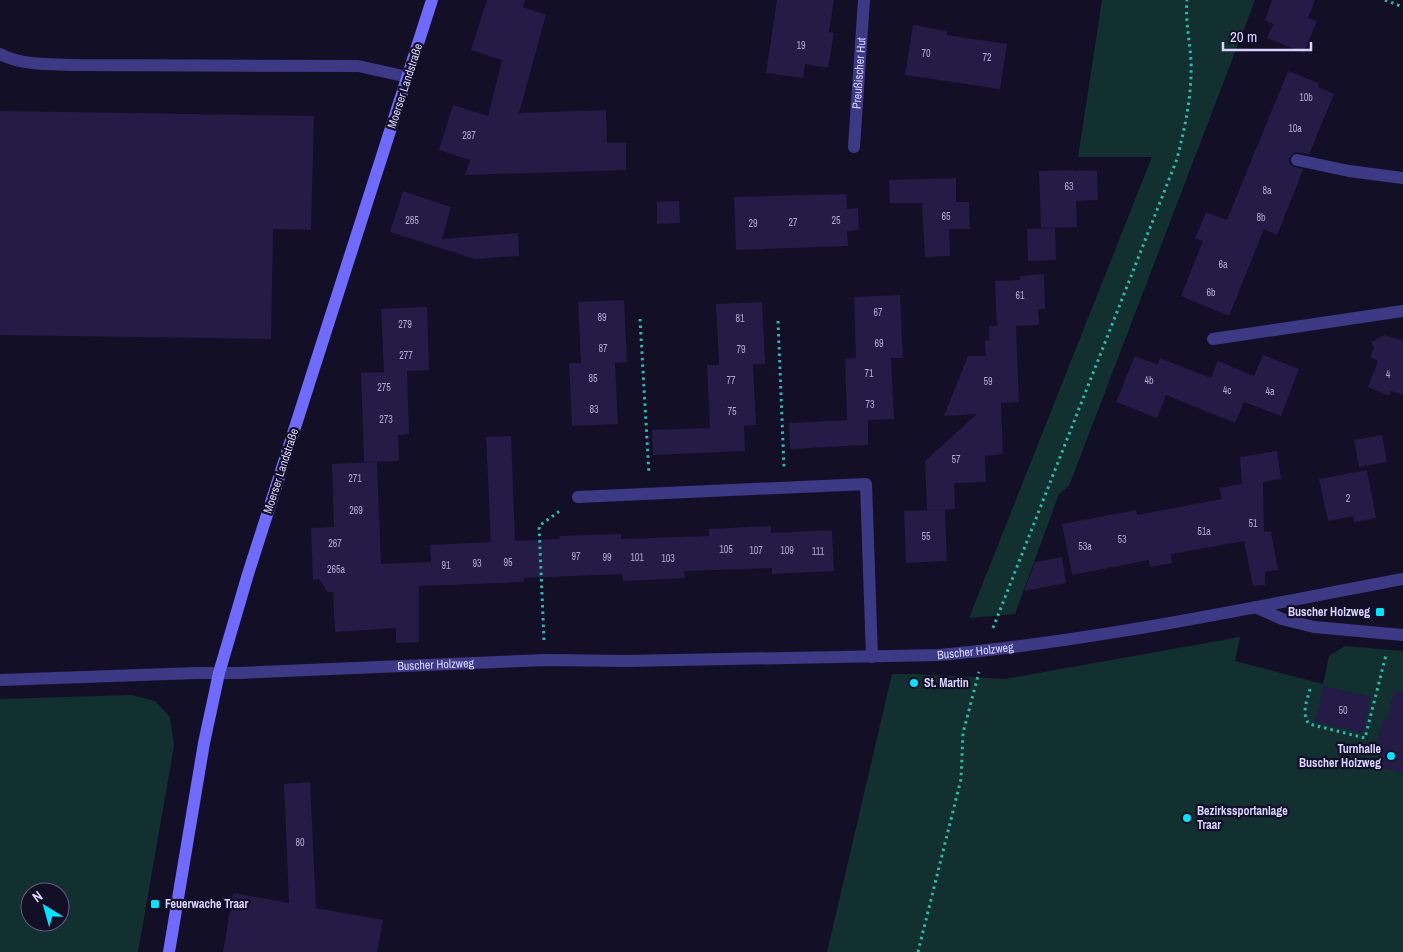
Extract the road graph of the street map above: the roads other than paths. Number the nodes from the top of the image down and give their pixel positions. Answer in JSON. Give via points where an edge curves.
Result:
{"nodes":[{"id":1,"x":432,"y":0,"type":"edge"},
{"id":2,"x":864,"y":0,"type":"edge"},
{"id":3,"x":0,"y":54,"type":"edge"},
{"id":4,"x":408,"y":77,"type":"junction"},
{"id":5,"x":854,"y":147,"type":"dead end"},
{"id":6,"x":1297,"y":160,"type":"dead end"},
{"id":7,"x":1403,"y":178,"type":"edge"},
{"id":8,"x":1403,"y":311,"type":"edge"},
{"id":9,"x":1213,"y":339,"type":"dead end"},
{"id":10,"x":578,"y":497,"type":"road end"},
{"id":11,"x":1403,"y":579,"type":"edge"},
{"id":12,"x":1256,"y":606,"type":"junction"},
{"id":13,"x":1397,"y":635,"type":"edge"},
{"id":14,"x":872,"y":657,"type":"junction"},
{"id":15,"x":219,"y":673,"type":"junction"},
{"id":16,"x":0,"y":680,"type":"edge"},
{"id":17,"x":169,"y":952,"type":"edge"}],
"edges":[{"from":1,"to":4,"type":"main road","name":"Moerser Landstraße"},
{"from":2,"to":5,"type":"street","name":"Preußischer Hut"},
{"from":3,"to":4,"type":"street","via":[[39,63],[79,65],[358,66]]},
{"from":4,"to":15,"type":"main road","name":"Moerser Landstraße"},
{"from":6,"to":7,"type":"street"},
{"from":8,"to":9,"type":"street"},
{"from":10,"to":14,"type":"street","via":[[866,484]]},
{"from":11,"to":12,"type":"street","name":"Buscher Holzweg"},
{"from":12,"to":13,"type":"street","via":[[1282,619],[1314,627]]},
{"from":12,"to":14,"type":"street","name":"Buscher Holzweg","via":[[984,651]]},
{"from":14,"to":15,"type":"street","name":"Buscher Holzweg","via":[[545,660]]},
{"from":15,"to":16,"type":"street","name":"Buscher Holzweg"},
{"from":15,"to":17,"type":"main road","name":"Moerser Landstraße"}]}
